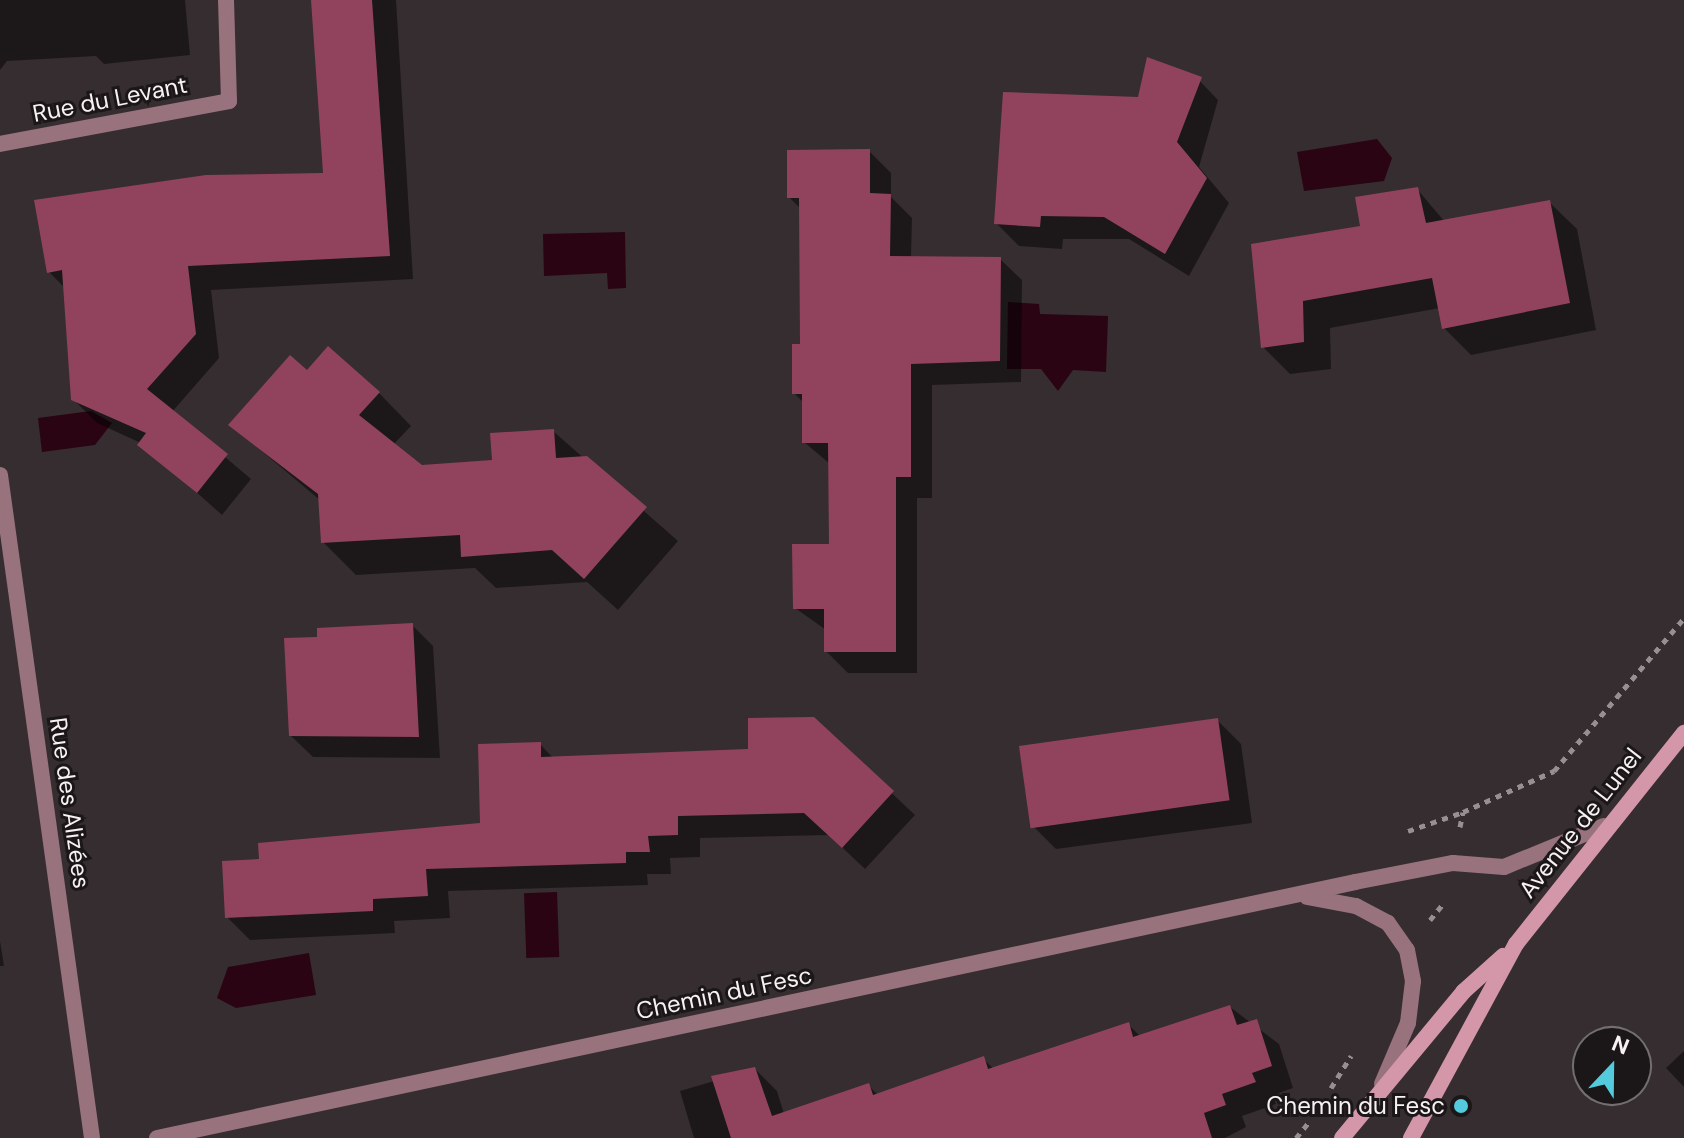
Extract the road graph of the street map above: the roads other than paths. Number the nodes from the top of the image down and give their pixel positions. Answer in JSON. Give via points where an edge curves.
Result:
{"nodes":[{"id":1,"x":226,"y":0,"type":"edge"},
{"id":2,"x":0,"y":144,"type":"edge"},
{"id":3,"x":0,"y":475,"type":"edge"},
{"id":4,"x":1684,"y":733,"type":"edge"},
{"id":5,"x":1604,"y":826,"type":"junction"},
{"id":6,"x":1302,"y":896,"type":"junction"},
{"id":7,"x":1516,"y":944,"type":"junction"},
{"id":8,"x":1382,"y":1084,"type":"junction"},
{"id":9,"x":92,"y":1138,"type":"edge"},
{"id":10,"x":157,"y":1138,"type":"edge"},
{"id":11,"x":1342,"y":1138,"type":"edge"},
{"id":12,"x":1411,"y":1138,"type":"edge"}],
"edges":[{"from":1,"to":2,"type":"street","name":"Rue du Levant","via":[[229,101]]},
{"from":3,"to":9,"type":"street","name":"Rue des Alizées"},
{"from":4,"to":5,"type":"main road","name":"Avenue de Lunel"},
{"from":5,"to":6,"type":"street","name":"Chemin du Fesc","via":[[1504,867],[1453,863]]},
{"from":5,"to":7,"type":"main road","name":"Avenue de Lunel"},
{"from":6,"to":8,"type":"street","name":"Chemin du Fesc","via":[[1356,906],[1388,923],[1407,950],[1413,981],[1408,1023]]},
{"from":6,"to":10,"type":"street","name":"Chemin du Fesc"},
{"from":7,"to":8,"type":"main road","name":"Avenue de Lunel"},
{"from":7,"to":12,"type":"main road","name":"Avenue de Lunel"},
{"from":8,"to":11,"type":"main road","name":"Avenue de Lunel"}]}
